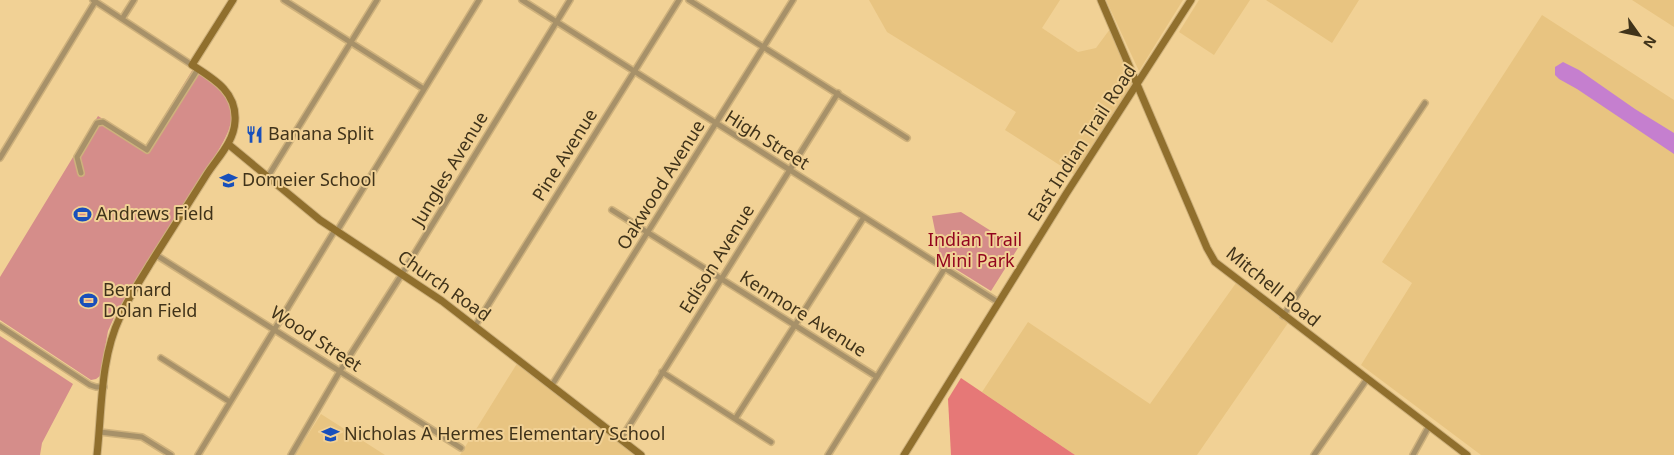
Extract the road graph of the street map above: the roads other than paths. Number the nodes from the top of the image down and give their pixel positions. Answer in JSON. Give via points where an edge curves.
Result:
{"nodes":[{"id":1,"x":134,"y":0,"type":"edge"},
{"id":2,"x":233,"y":0,"type":"edge"},
{"id":3,"x":284,"y":0,"type":"edge"},
{"id":4,"x":377,"y":0,"type":"edge"},
{"id":5,"x":479,"y":0,"type":"edge"},
{"id":6,"x":522,"y":0,"type":"edge"},
{"id":7,"x":570,"y":0,"type":"edge"},
{"id":8,"x":679,"y":0,"type":"edge"},
{"id":9,"x":689,"y":0,"type":"edge"},
{"id":10,"x":793,"y":0,"type":"edge"},
{"id":11,"x":1101,"y":0,"type":"edge"},
{"id":12,"x":1191,"y":0,"type":"edge"},
{"id":13,"x":94,"y":1,"type":"edge"},
{"id":14,"x":122,"y":19,"type":"junction"},
{"id":15,"x":556,"y":22,"type":"junction"},
{"id":16,"x":351,"y":42,"type":"junction"},
{"id":17,"x":764,"y":47,"type":"junction"},
{"id":18,"x":195,"y":67,"type":"junction"},
{"id":19,"x":634,"y":72,"type":"junction"},
{"id":20,"x":1138,"y":83,"type":"junction"},
{"id":21,"x":424,"y":89,"type":"junction"},
{"id":22,"x":838,"y":93,"type":"junction"},
{"id":23,"x":1426,"y":103,"type":"dead end"},
{"id":24,"x":716,"y":124,"type":"junction"},
{"id":25,"x":907,"y":138,"type":"dead end"},
{"id":26,"x":228,"y":144,"type":"junction"},
{"id":27,"x":0,"y":158,"type":"edge"},
{"id":28,"x":790,"y":170,"type":"junction"},
{"id":29,"x":81,"y":172,"type":"dead end"},
{"id":30,"x":267,"y":178,"type":"junction"},
{"id":31,"x":612,"y":210,"type":"dead end"},
{"id":32,"x":864,"y":217,"type":"junction"},
{"id":33,"x":336,"y":230,"type":"junction"},
{"id":34,"x":648,"y":233,"type":"junction"},
{"id":35,"x":156,"y":254,"type":"junction"},
{"id":36,"x":945,"y":268,"type":"junction"},
{"id":37,"x":402,"y":274,"type":"junction"},
{"id":38,"x":720,"y":279,"type":"junction"},
{"id":39,"x":998,"y":302,"type":"junction"},
{"id":40,"x":1283,"y":316,"type":"junction"},
{"id":41,"x":795,"y":325,"type":"junction"},
{"id":42,"x":0,"y":326,"type":"edge"},
{"id":43,"x":475,"y":326,"type":"junction"},
{"id":44,"x":275,"y":329,"type":"junction"},
{"id":45,"x":161,"y":358,"type":"dead end"},
{"id":46,"x":340,"y":370,"type":"junction"},
{"id":47,"x":662,"y":372,"type":"junction"},
{"id":48,"x":877,"y":377,"type":"junction"},
{"id":49,"x":1366,"y":379,"type":"junction"},
{"id":50,"x":552,"y":385,"type":"junction"},
{"id":51,"x":104,"y":387,"type":"junction"},
{"id":52,"x":230,"y":402,"type":"junction"},
{"id":53,"x":735,"y":419,"type":"junction"},
{"id":54,"x":1429,"y":426,"type":"junction"},
{"id":55,"x":100,"y":432,"type":"junction"},
{"id":56,"x":620,"y":439,"type":"junction"},
{"id":57,"x":771,"y":442,"type":"dead end"},
{"id":58,"x":460,"y":448,"type":"dead end"},
{"id":59,"x":97,"y":455,"type":"edge"},
{"id":60,"x":171,"y":455,"type":"edge"},
{"id":61,"x":198,"y":455,"type":"edge"},
{"id":62,"x":291,"y":455,"type":"edge"},
{"id":63,"x":640,"y":455,"type":"edge"},
{"id":64,"x":828,"y":455,"type":"edge"},
{"id":65,"x":904,"y":455,"type":"edge"},
{"id":66,"x":1314,"y":455,"type":"edge"},
{"id":67,"x":1413,"y":455,"type":"edge"},
{"id":68,"x":1466,"y":455,"type":"edge"}],
"edges":[{"from":1,"to":14,"type":"street"},
{"from":2,"to":18,"type":"street"},
{"from":3,"to":16,"type":"street"},
{"from":4,"to":16,"type":"street"},
{"from":5,"to":21,"type":"street"},
{"from":6,"to":15,"type":"street","name":"High Street"},
{"from":7,"to":15,"type":"street","name":"Jungles Avenue"},
{"from":8,"to":19,"type":"street","name":"Pine Avenue"},
{"from":9,"to":17,"type":"street"},
{"from":10,"to":17,"type":"street","name":"Oakwood Avenue"},
{"from":11,"to":20,"type":"street","name":"Mitchell Road"},
{"from":12,"to":20,"type":"street","name":"East Indian Trail Road"},
{"from":13,"to":14,"type":"street"},
{"from":13,"to":27,"type":"street"},
{"from":14,"to":18,"type":"street"},
{"from":15,"to":19,"type":"street","name":"High Street"},
{"from":15,"to":37,"type":"street","name":"Jungles Avenue"},
{"from":16,"to":21,"type":"street"},
{"from":16,"to":30,"type":"street"},
{"from":17,"to":22,"type":"street"},
{"from":17,"to":24,"type":"street","name":"Oakwood Avenue"},
{"from":18,"to":26,"type":"street","via":[[221,84],[233,102],[234,132]]},
{"from":18,"to":29,"type":"street","via":[[147,150],[103,122],[98,123],[77,157]]},
{"from":19,"to":24,"type":"street","name":"High Street"},
{"from":19,"to":43,"type":"street","name":"Pine Avenue"},
{"from":20,"to":39,"type":"street","name":"East Indian Trail Road"},
{"from":20,"to":40,"type":"street","name":"Mitchell Road","via":[[1214,262]]},
{"from":21,"to":33,"type":"street"},
{"from":22,"to":25,"type":"street"},
{"from":22,"to":28,"type":"street","name":"Edison Avenue"},
{"from":23,"to":40,"type":"street"},
{"from":24,"to":28,"type":"street","name":"High Street"},
{"from":24,"to":34,"type":"street","name":"Oakwood Avenue"},
{"from":26,"to":30,"type":"street","name":"Church Road"},
{"from":26,"to":35,"type":"street"},
{"from":28,"to":32,"type":"street","name":"High Street"},
{"from":28,"to":38,"type":"street","name":"Edison Avenue"},
{"from":30,"to":33,"type":"street","name":"Church Road"},
{"from":31,"to":34,"type":"street","name":"Kenmore Avenue"},
{"from":32,"to":36,"type":"street","name":"High Street"},
{"from":32,"to":41,"type":"street"},
{"from":33,"to":37,"type":"street","name":"Church Road"},
{"from":33,"to":44,"type":"street"},
{"from":34,"to":38,"type":"street","name":"Kenmore Avenue"},
{"from":34,"to":50,"type":"street","name":"Oakwood Avenue"},
{"from":35,"to":44,"type":"street","name":"Wood Street"},
{"from":35,"to":51,"type":"street","via":[[116,324],[108,352]]},
{"from":36,"to":39,"type":"street","name":"High Street"},
{"from":36,"to":48,"type":"street"},
{"from":37,"to":43,"type":"street","name":"Church Road"},
{"from":37,"to":46,"type":"street","name":"Jungles Avenue"},
{"from":38,"to":41,"type":"street","name":"Kenmore Avenue"},
{"from":38,"to":47,"type":"street","name":"Edison Avenue"},
{"from":39,"to":65,"type":"street","name":"East Indian Trail Road"},
{"from":40,"to":49,"type":"street","name":"Mitchell Road"},
{"from":41,"to":48,"type":"street","name":"Kenmore Avenue"},
{"from":41,"to":53,"type":"street"},
{"from":42,"to":51,"type":"street","via":[[90,384]]},
{"from":43,"to":50,"type":"street","name":"Church Road"},
{"from":44,"to":46,"type":"street","name":"Wood Street"},
{"from":44,"to":52,"type":"street"},
{"from":45,"to":52,"type":"street"},
{"from":46,"to":58,"type":"street","name":"Wood Street"},
{"from":46,"to":62,"type":"street","name":"Jungles Avenue"},
{"from":47,"to":53,"type":"street"},
{"from":47,"to":56,"type":"street","name":"Edison Avenue"},
{"from":48,"to":64,"type":"street"},
{"from":49,"to":54,"type":"street","name":"Mitchell Road"},
{"from":49,"to":66,"type":"street"},
{"from":50,"to":56,"type":"street","name":"Church Road"},
{"from":51,"to":55,"type":"street"},
{"from":52,"to":61,"type":"street"},
{"from":53,"to":57,"type":"street"},
{"from":54,"to":67,"type":"street"},
{"from":54,"to":68,"type":"street","name":"Mitchell Road"},
{"from":55,"to":59,"type":"street"},
{"from":55,"to":60,"type":"street","via":[[142,437]]},
{"from":56,"to":63,"type":"street","name":"Church Road"}]}
